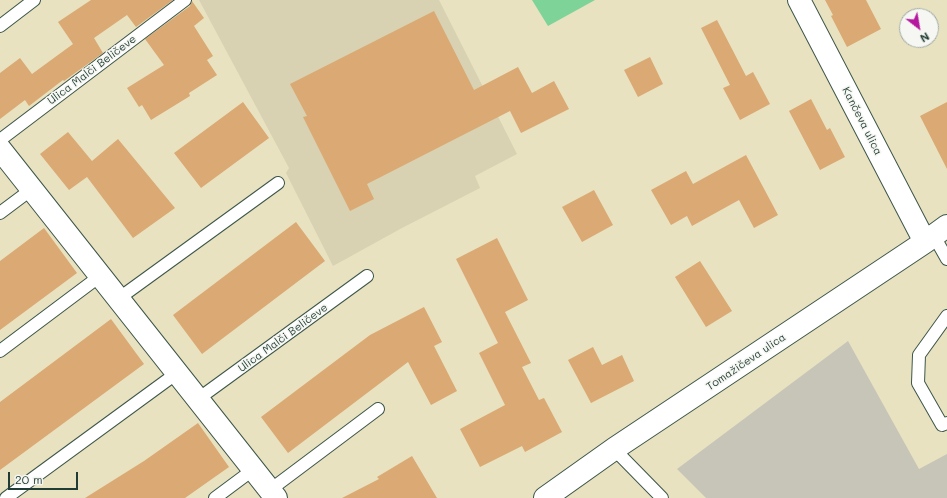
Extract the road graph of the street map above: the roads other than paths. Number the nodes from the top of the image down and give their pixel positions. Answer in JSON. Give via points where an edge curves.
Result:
{"nodes":[{"id":1,"x":34,"y":0,"type":"edge"},
{"id":2,"x":185,"y":0,"type":"edge"},
{"id":3,"x":799,"y":0,"type":"edge"},
{"id":4,"x":0,"y":26,"type":"edge"},
{"id":5,"x":0,"y":140,"type":"edge"},
{"id":6,"x":0,"y":149,"type":"edge"},
{"id":7,"x":278,"y":183,"type":"dead end"},
{"id":8,"x":32,"y":189,"type":"junction"},
{"id":9,"x":0,"y":213,"type":"edge"},
{"id":10,"x":935,"y":235,"type":"edge"},
{"id":11,"x":947,"y":259,"type":"edge"},
{"id":12,"x":100,"y":276,"type":"junction"},
{"id":13,"x":367,"y":276,"type":"dead end"},
{"id":14,"x":118,"y":299,"type":"junction"},
{"id":15,"x":947,"y":316,"type":"edge"},
{"id":16,"x":0,"y":351,"type":"edge"},
{"id":17,"x":177,"y":373,"type":"junction"},
{"id":18,"x":198,"y":399,"type":"junction"},
{"id":19,"x":378,"y":409,"type":"dead end"},
{"id":20,"x":947,"y":423,"type":"edge"},
{"id":21,"x":614,"y":449,"type":"junction"},
{"id":22,"x":254,"y":469,"type":"junction"},
{"id":23,"x":273,"y":494,"type":"edge"},
{"id":24,"x":6,"y":498,"type":"edge"},
{"id":25,"x":215,"y":498,"type":"edge"},
{"id":26,"x":545,"y":498,"type":"edge"},
{"id":27,"x":662,"y":498,"type":"edge"}],
"edges":[{"from":1,"to":4,"type":"lane"},
{"from":2,"to":5,"type":"lane","name":"Ulica Malči Beličeve"},
{"from":3,"to":10,"type":"street","name":"Kančeva ulica"},
{"from":6,"to":8,"type":"street"},
{"from":7,"to":14,"type":"lane"},
{"from":8,"to":9,"type":"lane"},
{"from":8,"to":12,"type":"street"},
{"from":10,"to":11,"type":"lane"},
{"from":10,"to":21,"type":"street","name":"Tomažičeva ulica"},
{"from":12,"to":14,"type":"street"},
{"from":12,"to":16,"type":"lane"},
{"from":13,"to":18,"type":"lane","name":"Ulica Malči Beličeve"},
{"from":14,"to":17,"type":"street"},
{"from":15,"to":20,"type":"lane","via":[[919,355],[918,384],[942,425]]},
{"from":17,"to":18,"type":"street"},
{"from":17,"to":24,"type":"lane"},
{"from":18,"to":22,"type":"street"},
{"from":19,"to":23,"type":"lane"},
{"from":21,"to":26,"type":"street","name":"Tomažičeva ulica"},
{"from":21,"to":27,"type":"lane"},
{"from":22,"to":23,"type":"street"},
{"from":22,"to":25,"type":"lane"}]}
